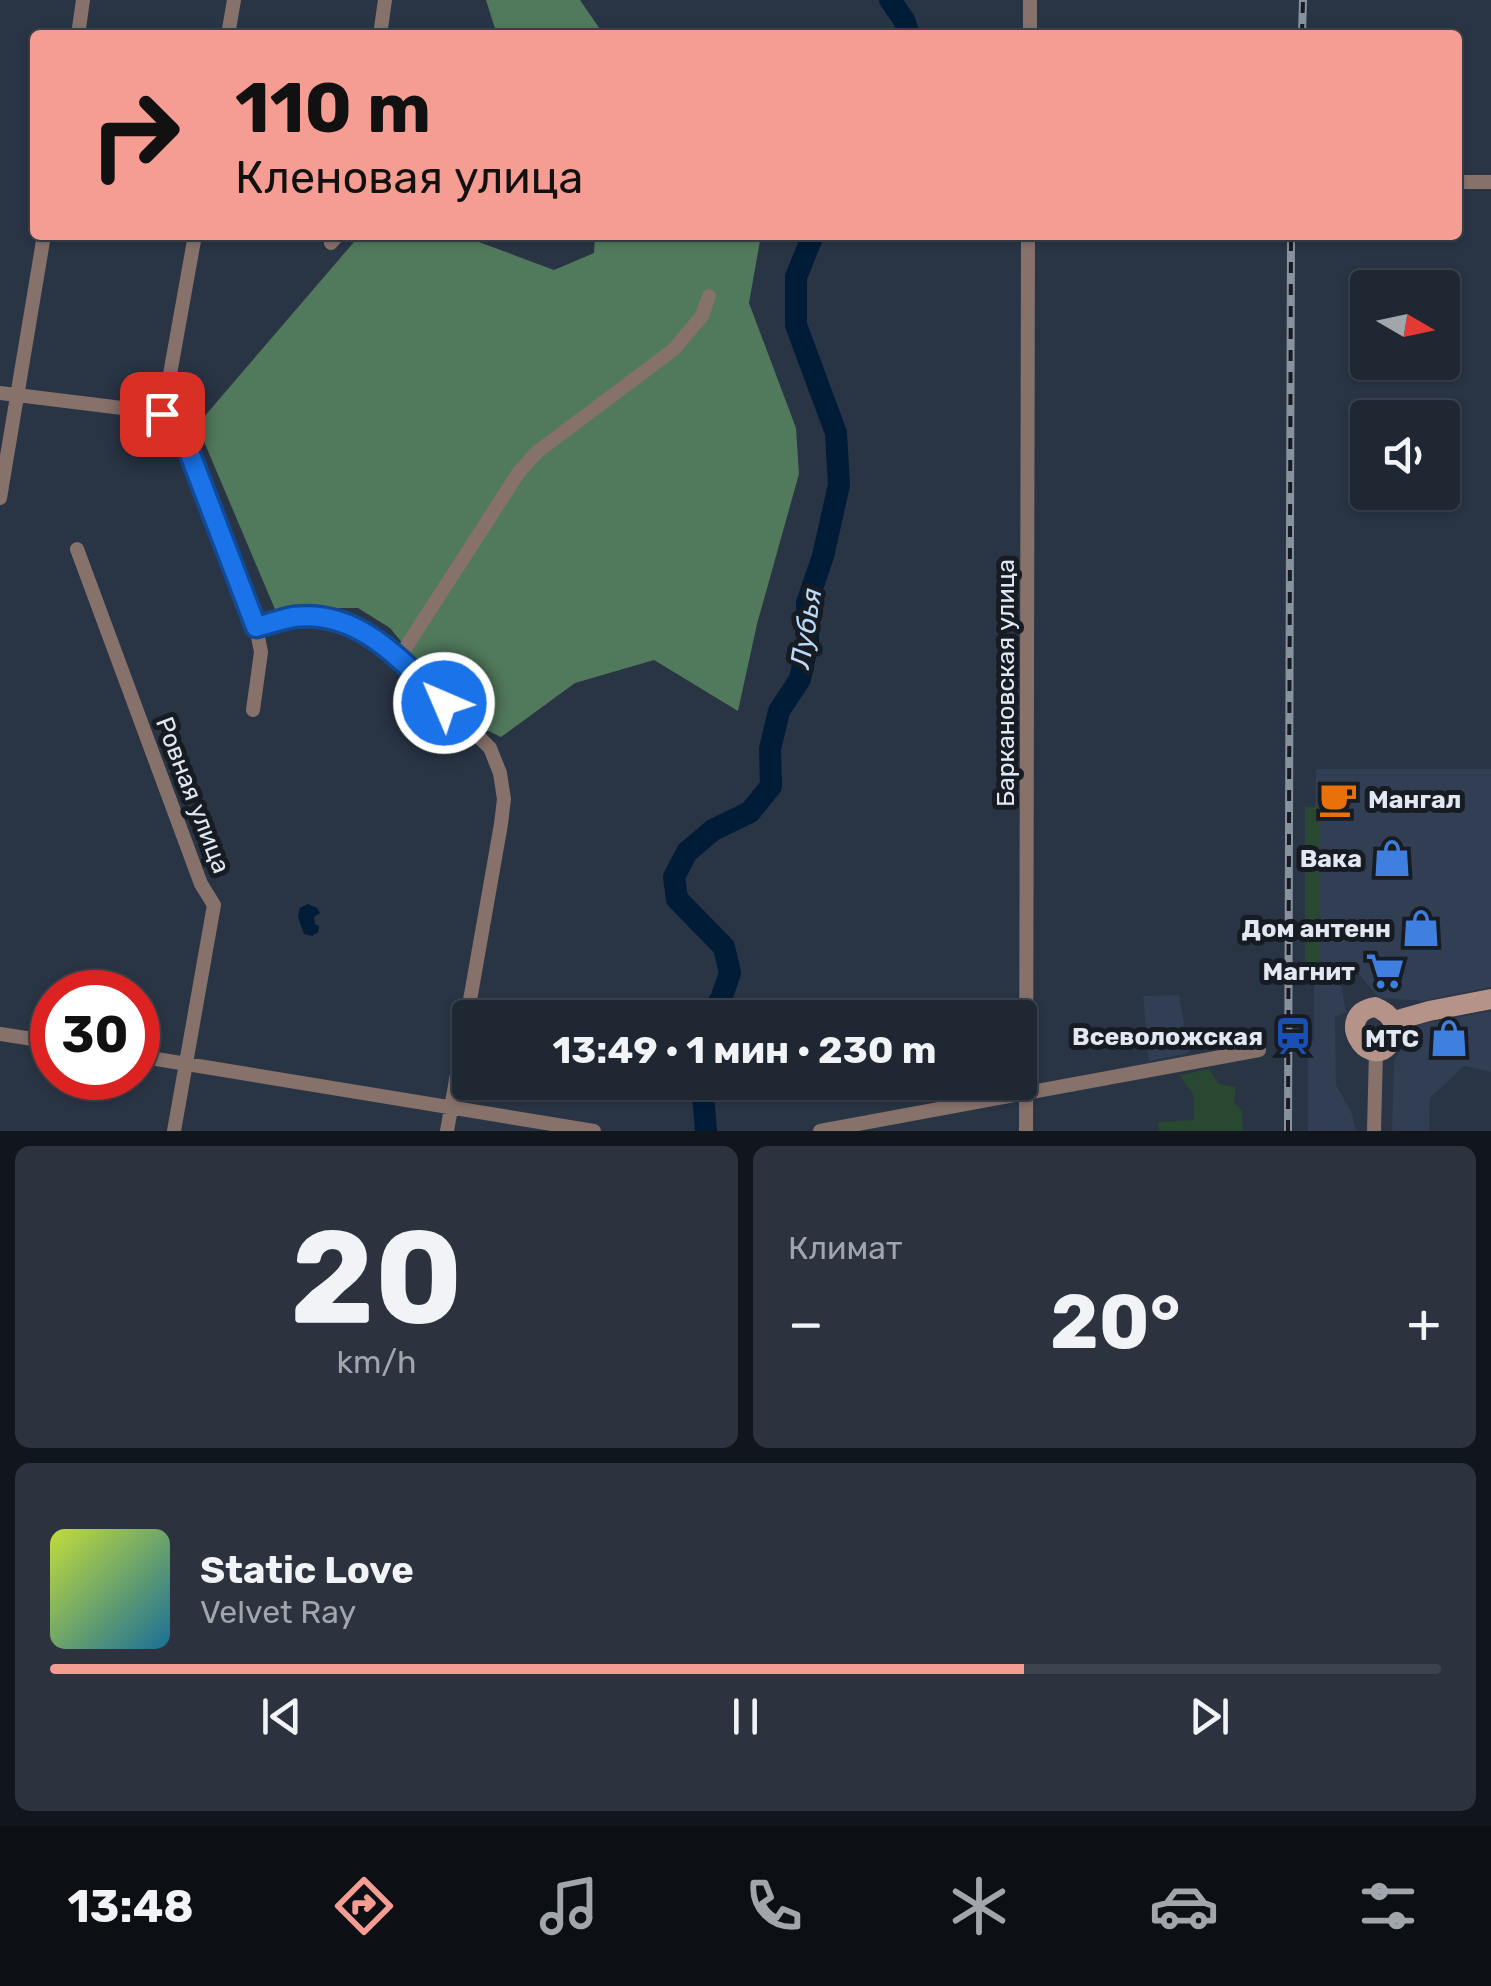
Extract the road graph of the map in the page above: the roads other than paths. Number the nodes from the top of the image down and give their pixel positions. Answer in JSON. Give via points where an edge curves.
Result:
{"nodes":[{"id":1,"x":83,"y":0,"type":"edge"},
{"id":2,"x":234,"y":0,"type":"edge"},
{"id":3,"x":385,"y":0,"type":"edge"},
{"id":4,"x":1030,"y":0,"type":"edge"},
{"id":5,"x":79,"y":30,"type":"edge"},
{"id":6,"x":229,"y":30,"type":"edge"},
{"id":7,"x":381,"y":30,"type":"edge"},
{"id":8,"x":1030,"y":30,"type":"edge"},
{"id":9,"x":1462,"y":182,"type":"edge"},
{"id":10,"x":1491,"y":182,"type":"edge"},
{"id":11,"x":43,"y":240,"type":"edge"},
{"id":12,"x":194,"y":240,"type":"edge"},
{"id":13,"x":1028,"y":240,"type":"edge"},
{"id":14,"x":709,"y":296,"type":"dead end"},
{"id":15,"x":0,"y":392,"type":"edge"},
{"id":16,"x":18,"y":394,"type":"junction"},
{"id":17,"x":162,"y":414,"type":"junction"},
{"id":18,"x":0,"y":498,"type":"edge"},
{"id":19,"x":77,"y":549,"type":"dead end"},
{"id":20,"x":256,"y":627,"type":"junction"},
{"id":21,"x":400,"y":658,"type":"junction"},
{"id":22,"x":253,"y":710,"type":"dead end"},
{"id":23,"x":1491,"y":999,"type":"edge"},
{"id":24,"x":1026,"y":1000,"type":"edge"},
{"id":25,"x":1394,"y":1020,"type":"junction"},
{"id":26,"x":0,"y":1034,"type":"edge"},
{"id":27,"x":30,"y":1039,"type":"edge"},
{"id":28,"x":1259,"y":1050,"type":"dead end"},
{"id":29,"x":1376,"y":1051,"type":"junction"},
{"id":30,"x":160,"y":1060,"type":"edge"},
{"id":31,"x":186,"y":1064,"type":"junction"},
{"id":32,"x":1037,"y":1090,"type":"edge"},
{"id":33,"x":984,"y":1100,"type":"edge"},
{"id":34,"x":1026,"y":1100,"type":"edge"},
{"id":35,"x":452,"y":1108,"type":"junction"},
{"id":36,"x":174,"y":1131,"type":"edge"},
{"id":37,"x":447,"y":1131,"type":"edge"},
{"id":38,"x":594,"y":1131,"type":"edge"},
{"id":39,"x":820,"y":1131,"type":"edge"},
{"id":40,"x":1026,"y":1131,"type":"edge"},
{"id":41,"x":1374,"y":1131,"type":"edge"}],
"edges":[{"from":1,"to":5,"type":"street"},
{"from":2,"to":6,"type":"street"},
{"from":3,"to":7,"type":"street"},
{"from":4,"to":8,"type":"street"},
{"from":9,"to":10,"type":"street"},
{"from":11,"to":16,"type":"street"},
{"from":12,"to":17,"type":"street"},
{"from":13,"to":24,"type":"street","name":"Баркановская улица"},
{"from":14,"to":21,"type":"street","via":[[702,316],[673,350],[519,472]]},
{"from":15,"to":16,"type":"street"},
{"from":16,"to":17,"type":"street"},
{"from":16,"to":18,"type":"street"},
{"from":17,"to":20,"type":"street","via":[[177,420]]},
{"from":19,"to":31,"type":"street","name":"Ровная улица","via":[[214,905]]},
{"from":20,"to":21,"type":"street","via":[[295,617],[327,618],[352,624]]},
{"from":20,"to":22,"type":"street","via":[[261,652]]},
{"from":21,"to":35,"type":"street","via":[[490,748],[504,799]]},
{"from":23,"to":25,"type":"street"},
{"from":25,"to":29,"type":"street","via":[[1391,1044]]},
{"from":25,"to":29,"type":"street","via":[[1376,1007],[1357,1018],[1359,1042]]},
{"from":26,"to":27,"type":"street"},
{"from":28,"to":32,"type":"street"},
{"from":29,"to":41,"type":"street"},
{"from":30,"to":31,"type":"street"},
{"from":31,"to":35,"type":"street"},
{"from":31,"to":36,"type":"street","name":"Ровная улица"},
{"from":33,"to":39,"type":"street"},
{"from":34,"to":40,"type":"street","name":"Баркановская улица"},
{"from":35,"to":37,"type":"street"},
{"from":35,"to":38,"type":"street"}]}
